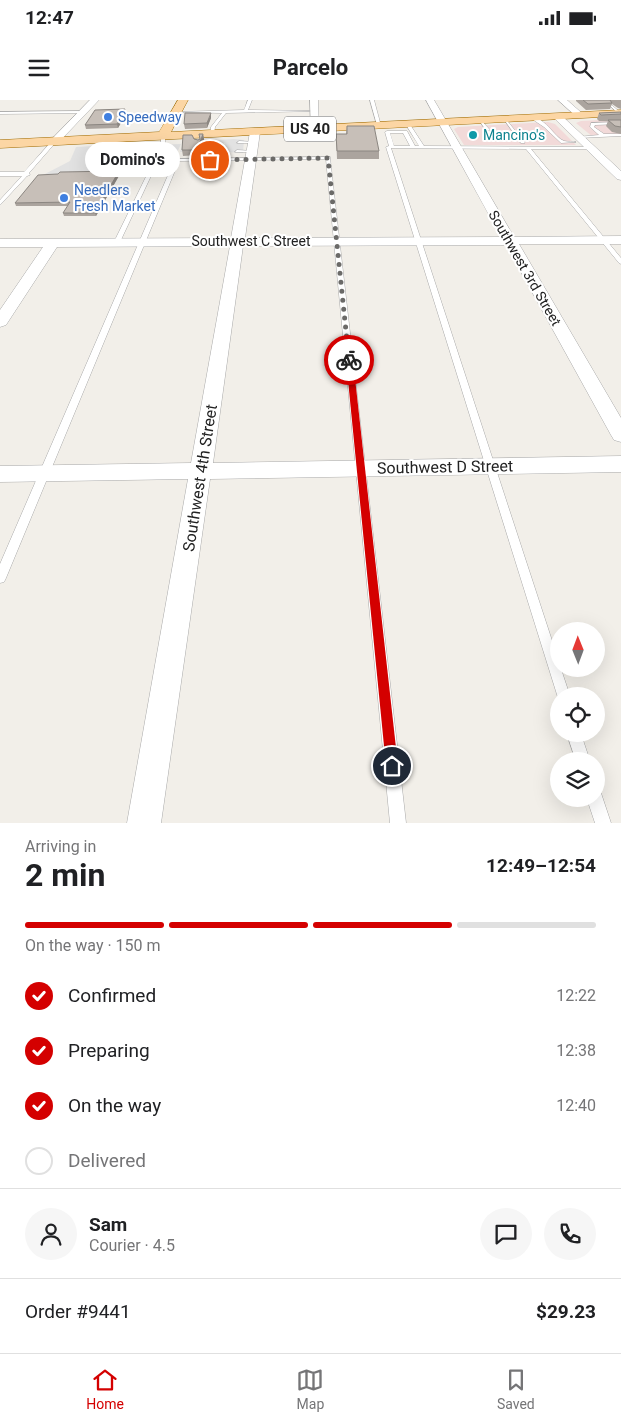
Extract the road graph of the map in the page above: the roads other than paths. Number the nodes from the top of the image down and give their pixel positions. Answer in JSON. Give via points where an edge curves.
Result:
{"nodes":[{"id":1,"x":95,"y":100,"type":"edge"},
{"id":2,"x":183,"y":100,"type":"edge"},
{"id":3,"x":250,"y":100,"type":"edge"},
{"id":4,"x":314,"y":100,"type":"edge"},
{"id":5,"x":372,"y":100,"type":"edge"},
{"id":6,"x":430,"y":100,"type":"edge"},
{"id":7,"x":562,"y":100,"type":"edge"},
{"id":8,"x":315,"y":111,"type":"junction"},
{"id":9,"x":84,"y":112,"type":"junction"},
{"id":10,"x":176,"y":112,"type":"junction"},
{"id":11,"x":225,"y":112,"type":"junction"},
{"id":12,"x":246,"y":112,"type":"junction"},
{"id":13,"x":0,"y":113,"type":"edge"},
{"id":14,"x":619,"y":114,"type":"edge"},
{"id":15,"x":580,"y":115,"type":"junction"},
{"id":16,"x":558,"y":117,"type":"junction"},
{"id":17,"x":533,"y":118,"type":"junction"},
{"id":18,"x":504,"y":119,"type":"junction"},
{"id":19,"x":479,"y":120,"type":"junction"},
{"id":20,"x":442,"y":122,"type":"junction"},
{"id":21,"x":408,"y":124,"type":"junction"},
{"id":22,"x":387,"y":127,"type":"junction"},
{"id":23,"x":316,"y":128,"type":"junction"},
{"id":24,"x":488,"y":129,"type":"dead end"},
{"id":25,"x":212,"y":134,"type":"junction"},
{"id":26,"x":621,"y":135,"type":"edge"},
{"id":27,"x":163,"y":136,"type":"junction"},
{"id":28,"x":603,"y":136,"type":"junction"},
{"id":29,"x":481,"y":141,"type":"dead end"},
{"id":30,"x":54,"y":142,"type":"junction"},
{"id":31,"x":523,"y":142,"type":"dead end"},
{"id":32,"x":584,"y":142,"type":"junction"},
{"id":33,"x":0,"y":144,"type":"edge"},
{"id":34,"x":455,"y":144,"type":"junction"},
{"id":35,"x":248,"y":146,"type":"junction"},
{"id":36,"x":392,"y":147,"type":"junction"},
{"id":37,"x":413,"y":147,"type":"junction"},
{"id":38,"x":422,"y":147,"type":"junction"},
{"id":39,"x":527,"y":148,"type":"junction"},
{"id":40,"x":0,"y":174,"type":"edge"},
{"id":41,"x":28,"y":174,"type":"junction"},
{"id":42,"x":621,"y":176,"type":"edge"},
{"id":43,"x":0,"y":203,"type":"edge"},
{"id":44,"x":418,"y":240,"type":"junction"},
{"id":45,"x":509,"y":240,"type":"junction"},
{"id":46,"x":603,"y":240,"type":"junction"},
{"id":47,"x":621,"y":240,"type":"edge"},
{"id":48,"x":238,"y":241,"type":"junction"},
{"id":49,"x":337,"y":241,"type":"junction"},
{"id":50,"x":53,"y":242,"type":"junction"},
{"id":51,"x":117,"y":242,"type":"junction"},
{"id":52,"x":143,"y":242,"type":"junction"},
{"id":53,"x":0,"y":243,"type":"edge"},
{"id":54,"x":621,"y":262,"type":"edge"},
{"id":55,"x":0,"y":322,"type":"edge"},
{"id":56,"x":621,"y":435,"type":"edge"},
{"id":57,"x":621,"y":464,"type":"edge"},
{"id":58,"x":489,"y":466,"type":"junction"},
{"id":59,"x":360,"y":468,"type":"junction"},
{"id":60,"x":201,"y":470,"type":"junction"},
{"id":61,"x":45,"y":473,"type":"junction"},
{"id":62,"x":0,"y":474,"type":"edge"},
{"id":63,"x":0,"y":578,"type":"edge"},
{"id":64,"x":560,"y":687,"type":"edge"},
{"id":65,"x":598,"y":807,"type":"edge"},
{"id":66,"x":144,"y":823,"type":"edge"},
{"id":67,"x":398,"y":823,"type":"edge"},
{"id":68,"x":603,"y":823,"type":"edge"}],
"edges":[{"from":1,"to":9,"type":"street"},
{"from":2,"to":10,"type":"main road"},
{"from":3,"to":12,"type":"lane"},
{"from":4,"to":8,"type":"street"},
{"from":5,"to":22,"type":"lane"},
{"from":6,"to":20,"type":"street","name":"Southwest 3rd Street"},
{"from":7,"to":15,"type":"street"},
{"from":8,"to":12,"type":"lane"},
{"from":8,"to":23,"type":"street"},
{"from":9,"to":13,"type":"lane"},
{"from":9,"to":30,"type":"street"},
{"from":10,"to":11,"type":"lane"},
{"from":10,"to":27,"type":"main road"},
{"from":11,"to":12,"type":"lane"},
{"from":11,"to":25,"type":"lane","via":[[213,127]]},
{"from":14,"to":15,"type":"main road","number":"US 40"},
{"from":14,"to":28,"type":"lane","via":[[593,124],[592,127]]},
{"from":15,"to":16,"type":"main road","number":"US 40"},
{"from":16,"to":17,"type":"main road","number":"US 40"},
{"from":16,"to":32,"type":"street"},
{"from":17,"to":18,"type":"main road","number":"US 40"},
{"from":17,"to":32,"type":"lane","via":[[564,142]]},
{"from":18,"to":19,"type":"main road","number":"US 40"},
{"from":18,"to":31,"type":"lane"},
{"from":19,"to":20,"type":"main road","number":"US 40"},
{"from":19,"to":24,"type":"lane"},
{"from":20,"to":21,"type":"main road","number":"US 40"},
{"from":20,"to":34,"type":"street","name":"Southwest 3rd Street"},
{"from":21,"to":22,"type":"main road","number":"US 40"},
{"from":21,"to":38,"type":"lane"},
{"from":22,"to":23,"type":"main road","number":"US 40"},
{"from":22,"to":36,"type":"lane"},
{"from":22,"to":37,"type":"lane","via":[[404,132]]},
{"from":23,"to":35,"type":"main road","number":"US 40"},
{"from":25,"to":27,"type":"main road","number":"US 40","via":[[196,138]]},
{"from":25,"to":35,"type":"main road","number":"US 40","via":[[229,137]]},
{"from":26,"to":28,"type":"lane"},
{"from":27,"to":30,"type":"main road","number":"US 40"},
{"from":27,"to":51,"type":"lane","via":[[162,146]]},
{"from":28,"to":32,"type":"lane"},
{"from":29,"to":34,"type":"lane"},
{"from":30,"to":33,"type":"main road","number":"US 40"},
{"from":30,"to":41,"type":"lane"},
{"from":32,"to":39,"type":"lane"},
{"from":32,"to":42,"type":"street"},
{"from":34,"to":38,"type":"lane"},
{"from":34,"to":39,"type":"lane"},
{"from":34,"to":45,"type":"street","name":"Southwest 3rd Street"},
{"from":35,"to":48,"type":"street","name":"Southwest 4th Street"},
{"from":35,"to":49,"type":"lane","via":[[328,158]]},
{"from":35,"to":52,"type":"lane","via":[[177,160]]},
{"from":36,"to":37,"type":"lane"},
{"from":36,"to":44,"type":"lane","via":[[388,147]]},
{"from":37,"to":38,"type":"lane"},
{"from":39,"to":46,"type":"lane"},
{"from":40,"to":41,"type":"lane"},
{"from":41,"to":43,"type":"lane"},
{"from":44,"to":45,"type":"street","name":"Southwest C Street"},
{"from":44,"to":49,"type":"street","name":"Southwest C Street"},
{"from":44,"to":58,"type":"lane"},
{"from":45,"to":46,"type":"street","name":"Southwest C Street"},
{"from":45,"to":56,"type":"street","name":"Southwest 3rd Street"},
{"from":46,"to":47,"type":"street","name":"Southwest C Street"},
{"from":46,"to":54,"type":"lane"},
{"from":48,"to":49,"type":"street","name":"Southwest C Street"},
{"from":48,"to":52,"type":"street","name":"Southwest C Street"},
{"from":48,"to":60,"type":"street","name":"Southwest 4th Street"},
{"from":49,"to":59,"type":"lane"},
{"from":50,"to":51,"type":"street","name":"Southwest C Street"},
{"from":50,"to":53,"type":"street","name":"Southwest C Street"},
{"from":50,"to":55,"type":"street"},
{"from":51,"to":52,"type":"street","name":"Southwest C Street"},
{"from":52,"to":61,"type":"lane"},
{"from":57,"to":58,"type":"street","name":"Southwest D Street"},
{"from":58,"to":59,"type":"street","name":"Southwest D Street"},
{"from":58,"to":64,"type":"lane"},
{"from":59,"to":60,"type":"street","name":"Southwest D Street"},
{"from":59,"to":67,"type":"lane"},
{"from":60,"to":61,"type":"street","name":"Southwest D Street"},
{"from":60,"to":66,"type":"street","name":"Southwest 4th Street"},
{"from":61,"to":62,"type":"street","name":"Southwest D Street"},
{"from":61,"to":63,"type":"lane"},
{"from":65,"to":68,"type":"lane"}]}
